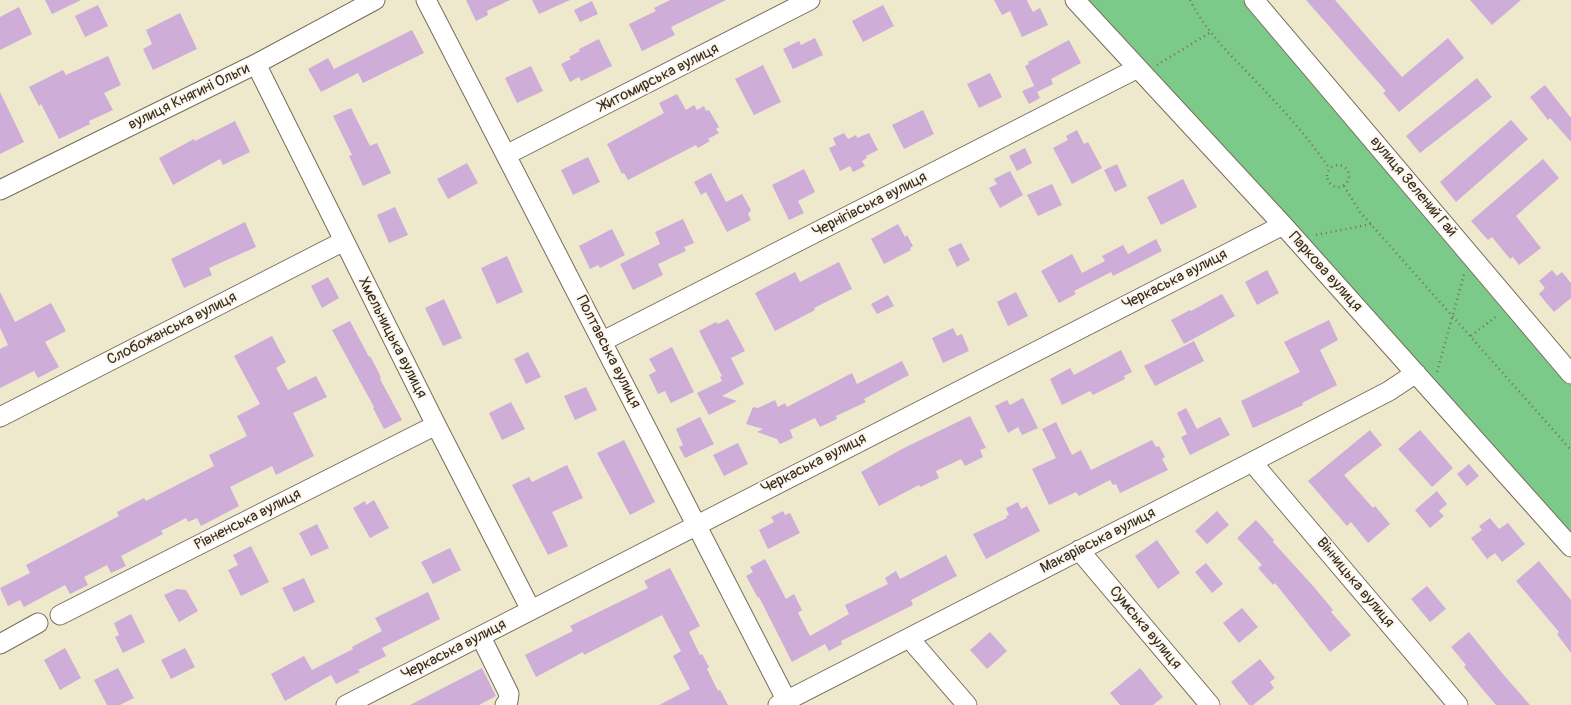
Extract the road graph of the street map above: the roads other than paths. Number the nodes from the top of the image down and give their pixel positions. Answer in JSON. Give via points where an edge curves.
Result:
{"nodes":[{"id":1,"x":375,"y":0,"type":"edge"},
{"id":2,"x":426,"y":0,"type":"edge"},
{"id":3,"x":810,"y":0,"type":"edge"},
{"id":4,"x":1075,"y":0,"type":"edge"},
{"id":5,"x":1254,"y":0,"type":"edge"},
{"id":6,"x":256,"y":64,"type":"junction"},
{"id":7,"x":1144,"y":69,"type":"junction"},
{"id":8,"x":506,"y":155,"type":"junction"},
{"id":9,"x":0,"y":190,"type":"edge"},
{"id":10,"x":1283,"y":225,"type":"junction"},
{"id":11,"x":344,"y":241,"type":"junction"},
{"id":12,"x":603,"y":341,"type":"junction"},
{"id":13,"x":1567,"y":362,"type":"edge"},
{"id":14,"x":1416,"y":373,"type":"junction"},
{"id":15,"x":0,"y":417,"type":"edge"},
{"id":16,"x":436,"y":425,"type":"junction"},
{"id":17,"x":1252,"y":462,"type":"junction"},
{"id":18,"x":696,"y":524,"type":"junction"},
{"id":19,"x":1571,"y":547,"type":"edge"},
{"id":20,"x":1079,"y":550,"type":"junction"},
{"id":21,"x":531,"y":610,"type":"junction"},
{"id":22,"x":60,"y":615,"type":"dead end"},
{"id":23,"x":38,"y":623,"type":"dead end"},
{"id":24,"x":481,"y":637,"type":"junction"},
{"id":25,"x":909,"y":638,"type":"junction"},
{"id":26,"x":0,"y":644,"type":"edge"},
{"id":27,"x":784,"y":703,"type":"edge"},
{"id":28,"x":346,"y":705,"type":"edge"},
{"id":29,"x":506,"y":705,"type":"edge"},
{"id":30,"x":967,"y":705,"type":"edge"},
{"id":31,"x":1210,"y":705,"type":"edge"},
{"id":32,"x":1458,"y":705,"type":"edge"}],
"edges":[{"from":1,"to":6,"type":"street","name":"вулиця Княгині Ольги"},
{"from":2,"to":8,"type":"street","name":"Полтавська вулиця"},
{"from":3,"to":8,"type":"street","name":"Житомирська вулиця"},
{"from":4,"to":7,"type":"street","name":"Паркова вулиця"},
{"from":5,"to":13,"type":"street","name":"вулиця Зелений Гай"},
{"from":6,"to":9,"type":"street","name":"вулиця Княгині Ольги"},
{"from":6,"to":11,"type":"street","name":"Хмельницька вулиця"},
{"from":7,"to":10,"type":"street","name":"Паркова вулиця"},
{"from":7,"to":12,"type":"street","name":"Чернігівська вулиця"},
{"from":8,"to":12,"type":"street","name":"Полтавська вулиця"},
{"from":10,"to":14,"type":"street","name":"Паркова вулиця"},
{"from":10,"to":18,"type":"street","name":"Черкаська вулиця"},
{"from":11,"to":15,"type":"street","name":"Слобожанська вулиця"},
{"from":11,"to":16,"type":"street","name":"Хмельницька вулиця"},
{"from":12,"to":18,"type":"street","name":"Полтавська вулиця"},
{"from":14,"to":17,"type":"street","name":"Макарівська вулиця"},
{"from":14,"to":19,"type":"street","name":"Паркова вулиця"},
{"from":16,"to":21,"type":"street","name":"Хмельницька вулиця"},
{"from":16,"to":22,"type":"street","name":"Рівненська вулиця"},
{"from":17,"to":20,"type":"street","name":"Макарівська вулиця"},
{"from":17,"to":32,"type":"street","name":"Вінницька вулиця"},
{"from":18,"to":21,"type":"street","name":"Черкаська вулиця"},
{"from":18,"to":27,"type":"street","name":"Полтавська вулиця"},
{"from":20,"to":25,"type":"street","name":"Макарівська вулиця"},
{"from":20,"to":31,"type":"street","name":"Сумська вулиця"},
{"from":21,"to":24,"type":"street","name":"Черкаська вулиця"},
{"from":23,"to":26,"type":"street"},
{"from":24,"to":28,"type":"street","name":"Черкаська вулиця"},
{"from":24,"to":29,"type":"street","via":[[509,694]]},
{"from":25,"to":27,"type":"street","name":"Макарівська вулиця"},
{"from":25,"to":30,"type":"street"}]}
